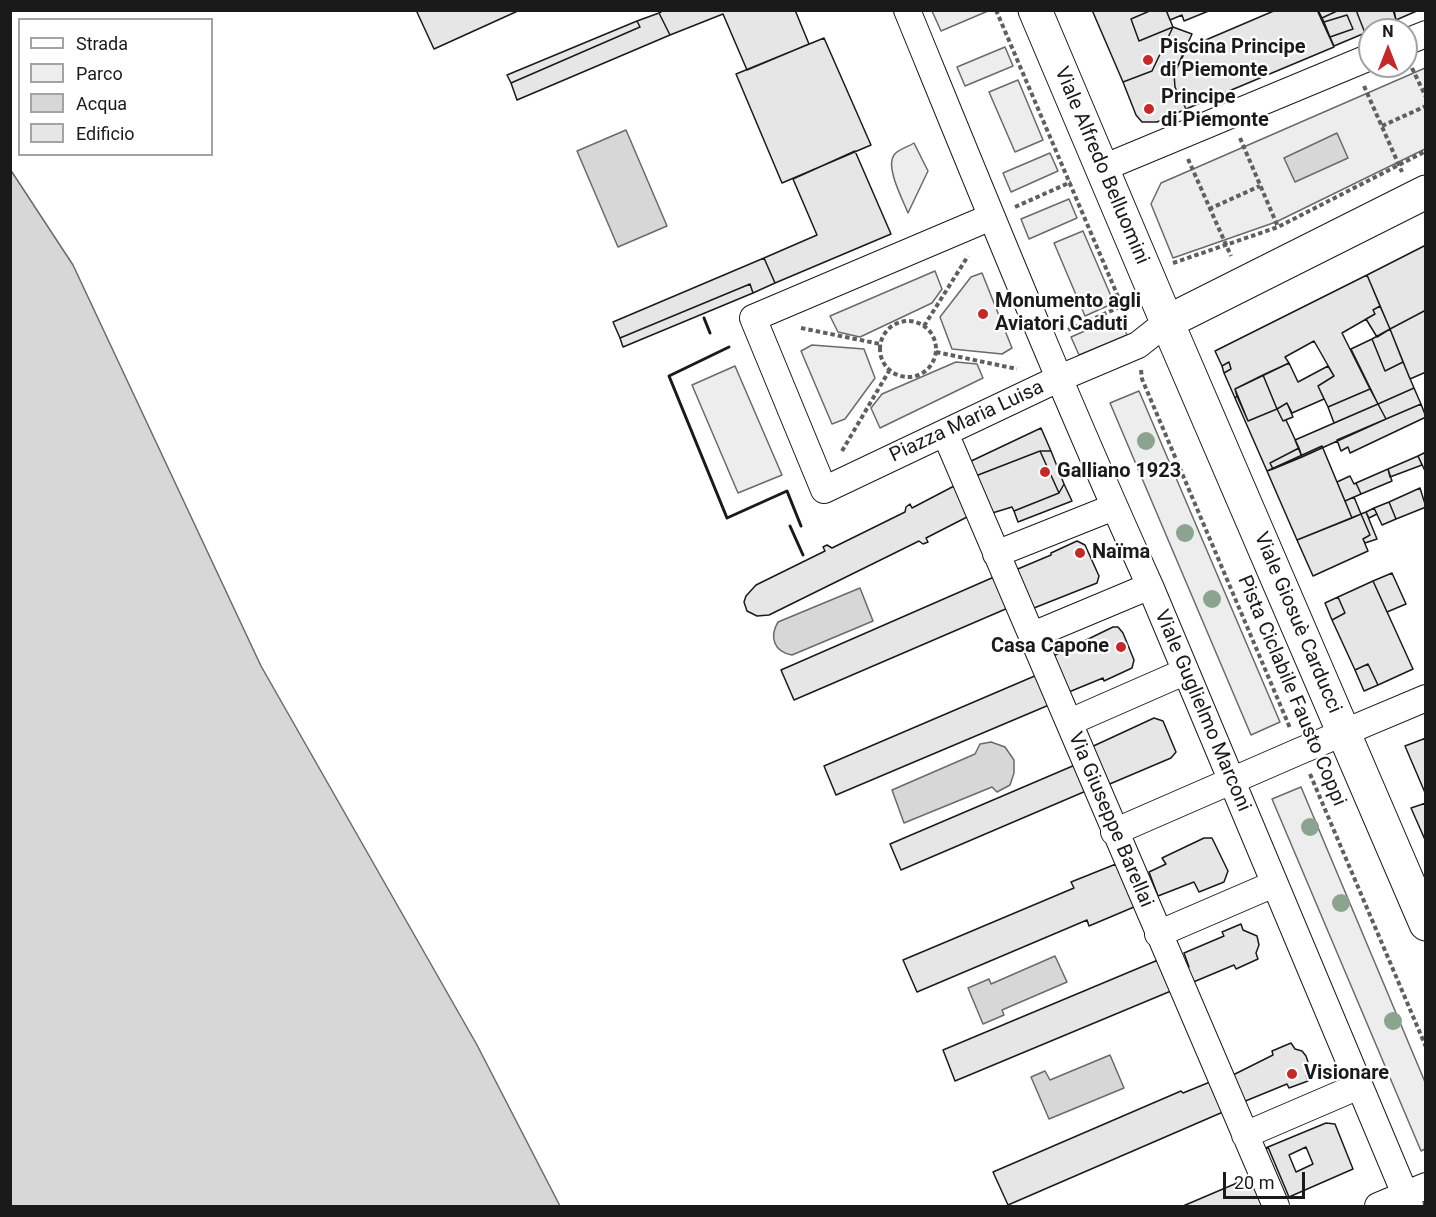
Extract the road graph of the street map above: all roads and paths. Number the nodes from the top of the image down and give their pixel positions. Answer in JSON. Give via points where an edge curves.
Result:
{"nodes":[{"id":1,"x":907,"y":10,"type":"edge"},
{"id":2,"x":996,"y":10,"type":"edge"},
{"id":3,"x":1035,"y":10,"type":"edge"},
{"id":4,"x":1358,"y":62,"type":"edge"},
{"id":5,"x":1367,"y":78,"type":"edge"},
{"id":6,"x":1418,"y":78,"type":"edge"},
{"id":7,"x":1425,"y":97,"type":"edge"},
{"id":8,"x":1425,"y":106,"type":"edge"},
{"id":9,"x":1230,"y":115,"type":"junction"},
{"id":10,"x":1382,"y":126,"type":"junction"},
{"id":11,"x":1179,"y":136,"type":"junction"},
{"id":12,"x":1425,"y":151,"type":"edge"},
{"id":13,"x":1398,"y":164,"type":"junction"},
{"id":14,"x":1103,"y":168,"type":"junction"},
{"id":15,"x":1069,"y":183,"type":"junction"},
{"id":16,"x":1260,"y":186,"type":"junction"},
{"id":17,"x":1419,"y":195,"type":"edge"},
{"id":18,"x":1209,"y":209,"type":"junction"},
{"id":19,"x":992,"y":217,"type":"junction"},
{"id":20,"x":1278,"y":227,"type":"junction"},
{"id":21,"x":1226,"y":246,"type":"junction"},
{"id":22,"x":1294,"y":258,"type":"junction"},
{"id":23,"x":1147,"y":274,"type":"junction"},
{"id":24,"x":1244,"y":283,"type":"junction"},
{"id":25,"x":1115,"y":289,"type":"junction"},
{"id":26,"x":1122,"y":306,"type":"junction"},
{"id":27,"x":1167,"y":322,"type":"junction"},
{"id":28,"x":924,"y":326,"type":"junction"},
{"id":29,"x":800,"y":327,"type":"dead end"},
{"id":30,"x":1044,"y":340,"type":"junction"},
{"id":31,"x":880,"y":344,"type":"junction"},
{"id":32,"x":1138,"y":345,"type":"junction"},
{"id":33,"x":936,"y":352,"type":"junction"},
{"id":34,"x":889,"y":371,"type":"junction"},
{"id":35,"x":1060,"y":378,"type":"junction"},
{"id":36,"x":945,"y":433,"type":"junction"},
{"id":37,"x":824,"y":490,"type":"junction"},
{"id":38,"x":1114,"y":507,"type":"junction"},
{"id":39,"x":996,"y":554,"type":"junction"},
{"id":40,"x":1149,"y":586,"type":"junction"},
{"id":41,"x":1033,"y":635,"type":"junction"},
{"id":42,"x":1184,"y":672,"type":"junction"},
{"id":43,"x":1425,"y":699,"type":"edge"},
{"id":44,"x":1070,"y":722,"type":"junction"},
{"id":45,"x":1344,"y":733,"type":"junction"},
{"id":46,"x":1300,"y":751,"type":"junction"},
{"id":47,"x":1231,"y":781,"type":"junction"},
{"id":48,"x":1114,"y":832,"type":"junction"},
{"id":49,"x":1274,"y":884,"type":"junction"},
{"id":50,"x":1425,"y":924,"type":"edge"},
{"id":51,"x":1158,"y":934,"type":"junction"},
{"id":52,"x":1425,"y":1047,"type":"edge"},
{"id":53,"x":1359,"y":1086,"type":"junction"},
{"id":54,"x":1245,"y":1135,"type":"junction"},
{"id":55,"x":1414,"y":1196,"type":"edge"},
{"id":56,"x":1276,"y":1206,"type":"edge"},
{"id":57,"x":1378,"y":1206,"type":"edge"}],
"edges":[{"from":1,"to":19,"type":"street","name":"Viale Guglielmo Marconi"},
{"from":2,"to":15,"type":"path","name":"Pista Ciclabile Fausto Coppi"},
{"from":3,"to":14,"type":"street","name":"Viale Alfredo Belluomini"},
{"from":4,"to":9,"type":"street"},
{"from":5,"to":10,"type":"path"},
{"from":6,"to":7,"type":"path"},
{"from":8,"to":10,"type":"path"},
{"from":9,"to":11,"type":"street"},
{"from":9,"to":16,"type":"path"},
{"from":10,"to":13,"type":"path"},
{"from":11,"to":14,"type":"street"},
{"from":11,"to":18,"type":"path"},
{"from":12,"to":13,"type":"path"},
{"from":13,"to":17,"type":"path"},
{"from":13,"to":20,"type":"path"},
{"from":14,"to":15,"type":"path"},
{"from":14,"to":23,"type":"street","name":"Viale Alfredo Belluomini"},
{"from":15,"to":19,"type":"path"},
{"from":15,"to":25,"type":"path","name":"Pista Ciclabile Fausto Coppi"},
{"from":16,"to":18,"type":"path"},
{"from":16,"to":20,"type":"path"},
{"from":17,"to":22,"type":"street"},
{"from":18,"to":21,"type":"path"},
{"from":19,"to":28,"type":"path"},
{"from":19,"to":30,"type":"street","name":"Viale Guglielmo Marconi"},
{"from":19,"to":37,"type":"street","via":[[753,318]]},
{"from":20,"to":21,"type":"path"},
{"from":20,"to":22,"type":"path"},
{"from":21,"to":23,"type":"path"},
{"from":21,"to":24,"type":"path"},
{"from":22,"to":24,"type":"street"},
{"from":23,"to":25,"type":"path"},
{"from":23,"to":27,"type":"street","name":"Viale Alfredo Belluomini"},
{"from":24,"to":27,"type":"street"},
{"from":25,"to":26,"type":"path","name":"Pista Ciclabile Fausto Coppi"},
{"from":26,"to":30,"type":"path"},
{"from":26,"to":32,"type":"path","name":"Pista Ciclabile Fausto Coppi"},
{"from":27,"to":32,"type":"street"},
{"from":27,"to":45,"type":"street","name":"Viale Giosuè Carducci"},
{"from":28,"to":31,"type":"path","via":[[916,322],[897,323],[883,335]]},
{"from":28,"to":33,"type":"path","via":[[931,333]]},
{"from":29,"to":31,"type":"path"},
{"from":30,"to":35,"type":"street","name":"Viale Guglielmo Marconi"},
{"from":31,"to":34,"type":"path","via":[[882,361]]},
{"from":32,"to":35,"type":"street"},
{"from":32,"to":46,"type":"path","name":"Pista Ciclabile Fausto Coppi","via":[[1142,380]]},
{"from":33,"to":34,"type":"path","via":[[920,374],[902,377]]},
{"from":33,"to":35,"type":"path","name":"Piazza Maria Luisa"},
{"from":34,"to":37,"type":"path","via":[[834,465]]},
{"from":35,"to":36,"type":"street","name":"Piazza Maria Luisa"},
{"from":35,"to":38,"type":"street","name":"Viale Guglielmo Marconi"},
{"from":36,"to":37,"type":"street","name":"Piazza Maria Luisa"},
{"from":36,"to":39,"type":"street","name":"Via Giuseppe Barellai"},
{"from":38,"to":39,"type":"street"},
{"from":38,"to":40,"type":"street","name":"Viale Guglielmo Marconi"},
{"from":39,"to":41,"type":"street","name":"Via Giuseppe Barellai"},
{"from":40,"to":41,"type":"street"},
{"from":40,"to":42,"type":"street","name":"Viale Guglielmo Marconi"},
{"from":41,"to":44,"type":"street","name":"Via Giuseppe Barellai"},
{"from":42,"to":44,"type":"street"},
{"from":42,"to":47,"type":"street","name":"Viale Guglielmo Marconi"},
{"from":43,"to":45,"type":"street"},
{"from":44,"to":48,"type":"street","name":"Via Giuseppe Barellai"},
{"from":45,"to":46,"type":"street"},
{"from":45,"to":50,"type":"street","name":"Viale Giosuè Carducci"},
{"from":46,"to":47,"type":"street"},
{"from":46,"to":52,"type":"path","name":"Pista Ciclabile Fausto Coppi"},
{"from":47,"to":48,"type":"street"},
{"from":47,"to":49,"type":"street","name":"Viale Guglielmo Marconi"},
{"from":48,"to":51,"type":"street","name":"Via Giuseppe Barellai"},
{"from":49,"to":51,"type":"street"},
{"from":49,"to":53,"type":"street","name":"Viale Guglielmo Marconi"},
{"from":51,"to":54,"type":"street","name":"Via Giuseppe Barellai"},
{"from":53,"to":54,"type":"street"},
{"from":53,"to":55,"type":"street","name":"Viale Guglielmo Marconi"},
{"from":54,"to":56,"type":"street","name":"Via Giuseppe Barellai"},
{"from":55,"to":57,"type":"street"}]}
